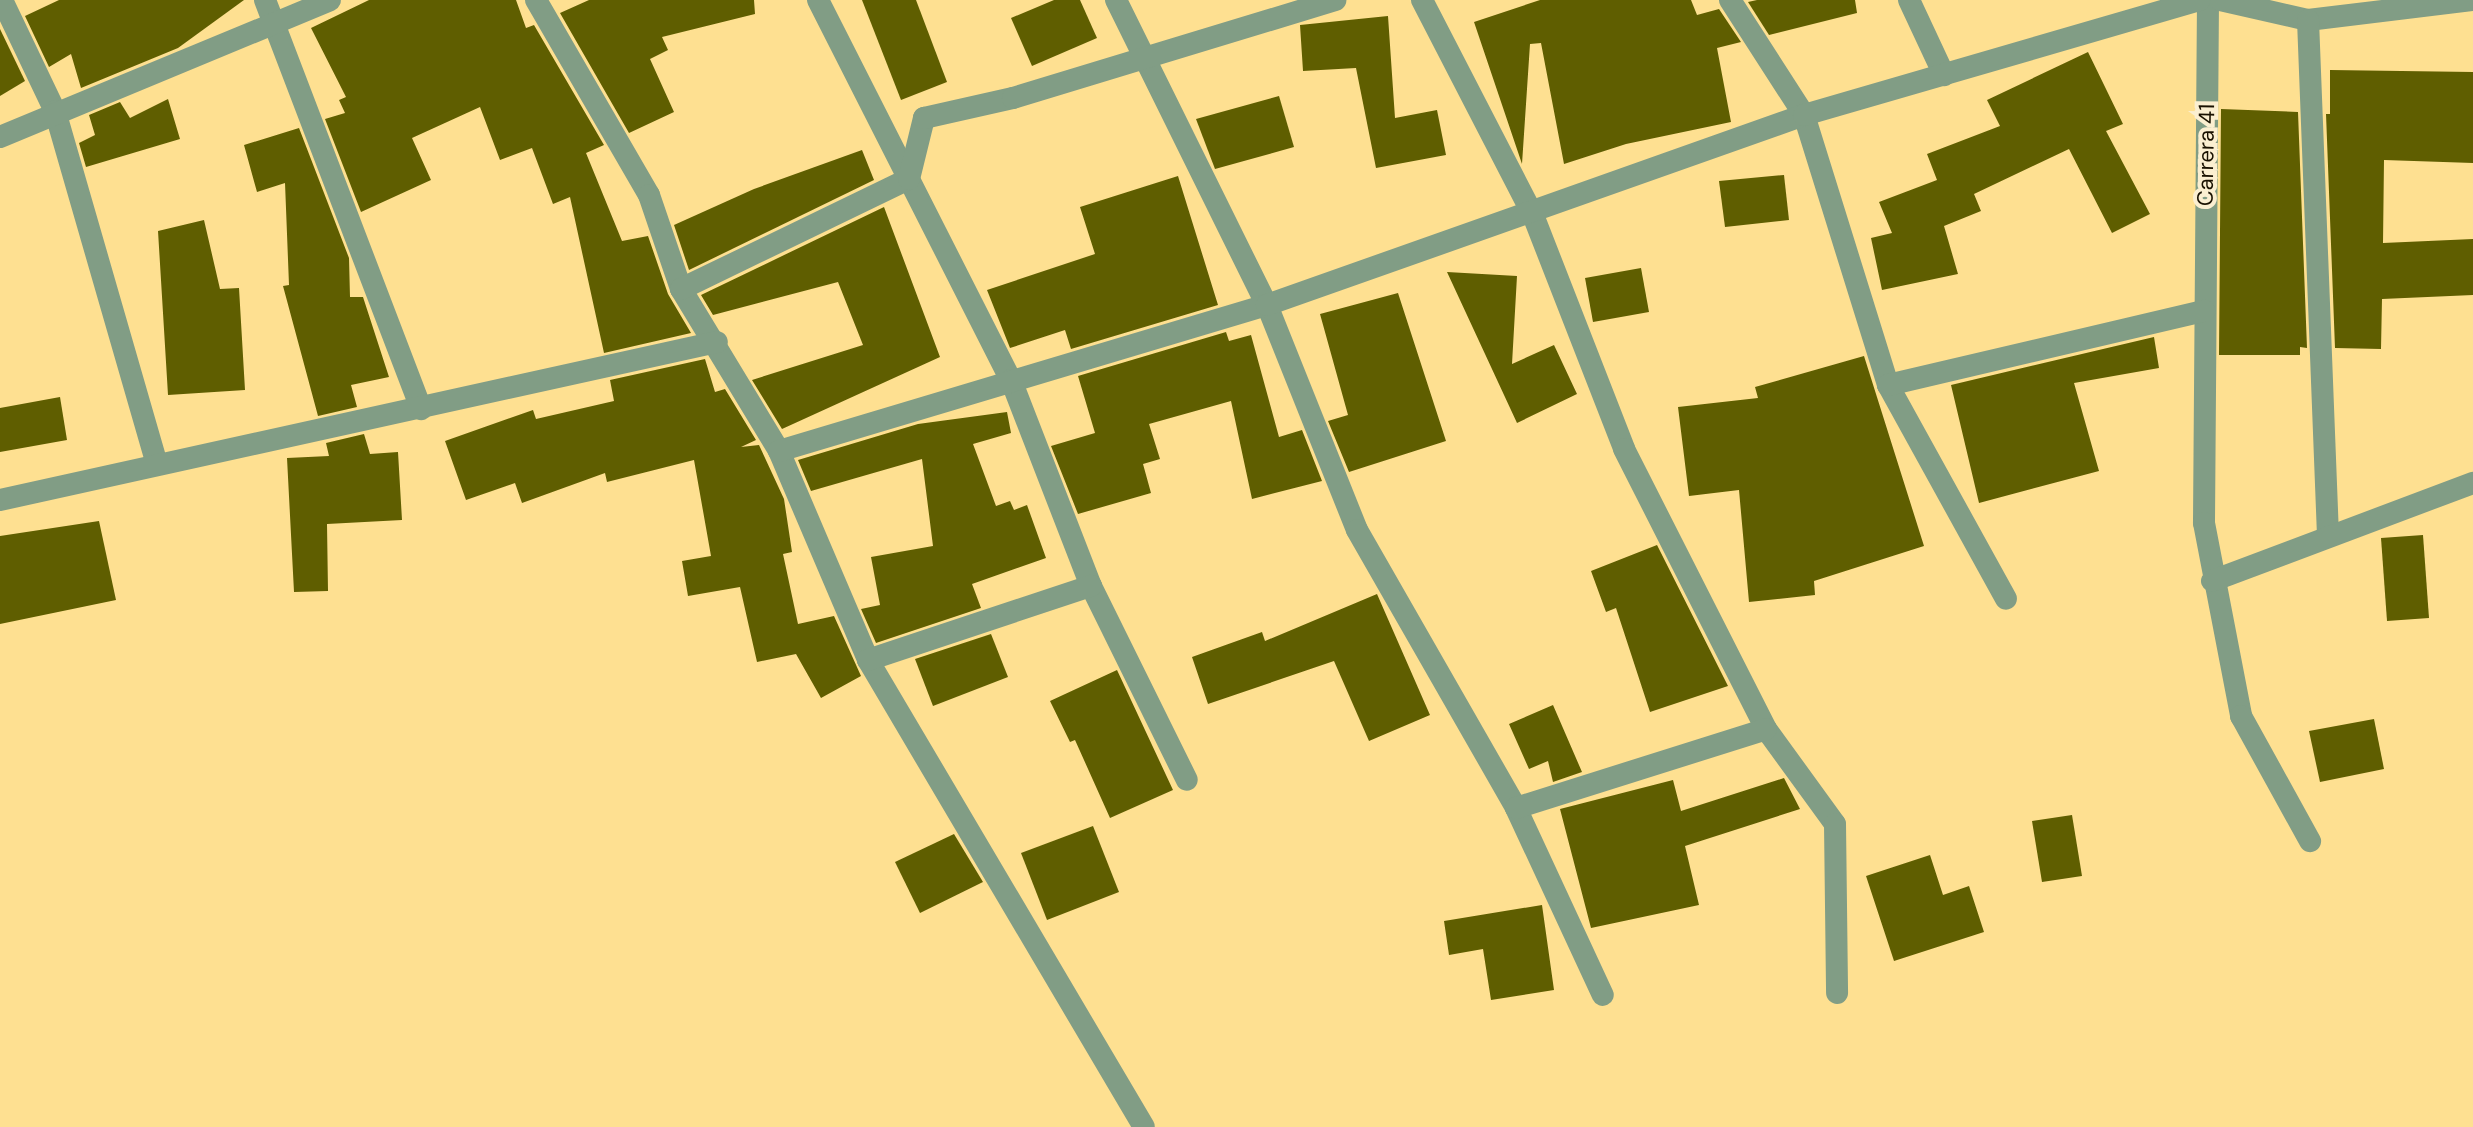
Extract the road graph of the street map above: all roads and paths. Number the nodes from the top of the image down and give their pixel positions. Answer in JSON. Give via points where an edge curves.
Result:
{"nodes":[{"id":1,"x":2,"y":0,"type":"edge"},
{"id":2,"x":265,"y":0,"type":"edge"},
{"id":3,"x":330,"y":0,"type":"edge"},
{"id":4,"x":536,"y":0,"type":"edge"},
{"id":5,"x":818,"y":0,"type":"edge"},
{"id":6,"x":1116,"y":0,"type":"edge"},
{"id":7,"x":1335,"y":0,"type":"edge"},
{"id":8,"x":1422,"y":0,"type":"edge"},
{"id":9,"x":1730,"y":0,"type":"edge"},
{"id":10,"x":1909,"y":0,"type":"edge"},
{"id":11,"x":2200,"y":0,"type":"edge"},
{"id":12,"x":2208,"y":0,"type":"edge"},
{"id":13,"x":2220,"y":0,"type":"edge"},
{"id":14,"x":2473,"y":0,"type":"edge"},
{"id":15,"x":2308,"y":20,"type":"junction"},
{"id":16,"x":276,"y":24,"type":"junction"},
{"id":17,"x":1143,"y":55,"type":"junction"},
{"id":18,"x":1944,"y":75,"type":"junction"},
{"id":19,"x":55,"y":111,"type":"junction"},
{"id":20,"x":1804,"y":115,"type":"junction"},
{"id":21,"x":0,"y":137,"type":"edge"},
{"id":22,"x":909,"y":179,"type":"junction"},
{"id":23,"x":1533,"y":215,"type":"junction"},
{"id":24,"x":681,"y":289,"type":"junction"},
{"id":25,"x":1267,"y":305,"type":"junction"},
{"id":26,"x":2204,"y":311,"type":"junction"},
{"id":27,"x":717,"y":342,"type":"junction"},
{"id":28,"x":1011,"y":380,"type":"junction"},
{"id":29,"x":1888,"y":385,"type":"junction"},
{"id":30,"x":421,"y":409,"type":"junction"},
{"id":31,"x":779,"y":451,"type":"junction"},
{"id":32,"x":157,"y":464,"type":"junction"},
{"id":33,"x":2473,"y":483,"type":"edge"},
{"id":34,"x":0,"y":500,"type":"edge"},
{"id":35,"x":2328,"y":535,"type":"junction"},
{"id":36,"x":2212,"y":581,"type":"junction"},
{"id":37,"x":1091,"y":586,"type":"junction"},
{"id":38,"x":2006,"y":599,"type":"dead end"},
{"id":39,"x":868,"y":660,"type":"junction"},
{"id":40,"x":1766,"y":729,"type":"junction"},
{"id":41,"x":1187,"y":780,"type":"dead end"},
{"id":42,"x":1516,"y":808,"type":"junction"},
{"id":43,"x":2310,"y":841,"type":"dead end"},
{"id":44,"x":1837,"y":993,"type":"dead end"},
{"id":45,"x":1603,"y":995,"type":"dead end"},
{"id":46,"x":1144,"y":1127,"type":"edge"}],
"edges":[{"from":1,"to":19,"type":"street"},
{"from":2,"to":16,"type":"street"},
{"from":3,"to":16,"type":"street"},
{"from":4,"to":24,"type":"street","via":[[649,195]]},
{"from":5,"to":22,"type":"street"},
{"from":6,"to":17,"type":"street"},
{"from":7,"to":17,"type":"street"},
{"from":8,"to":23,"type":"street"},
{"from":9,"to":20,"type":"street"},
{"from":10,"to":18,"type":"street"},
{"from":11,"to":18,"type":"street"},
{"from":12,"to":26,"type":"street","name":"Carrera 41"},
{"from":13,"to":15,"type":"street"},
{"from":14,"to":15,"type":"street"},
{"from":15,"to":35,"type":"street"},
{"from":16,"to":19,"type":"street"},
{"from":16,"to":30,"type":"street"},
{"from":17,"to":22,"type":"street","via":[[1013,98],[924,118]]},
{"from":17,"to":25,"type":"street"},
{"from":18,"to":20,"type":"street"},
{"from":19,"to":21,"type":"street"},
{"from":19,"to":32,"type":"street"},
{"from":20,"to":23,"type":"street"},
{"from":20,"to":29,"type":"street"},
{"from":22,"to":24,"type":"street"},
{"from":22,"to":28,"type":"street"},
{"from":23,"to":25,"type":"street"},
{"from":23,"to":40,"type":"street","via":[[1624,449]]},
{"from":24,"to":27,"type":"street"},
{"from":25,"to":28,"type":"street"},
{"from":25,"to":42,"type":"street","via":[[1357,530]]},
{"from":26,"to":29,"type":"street"},
{"from":26,"to":36,"type":"street","name":"Carrera 41","via":[[2204,523]]},
{"from":27,"to":30,"type":"street"},
{"from":27,"to":31,"type":"street"},
{"from":28,"to":31,"type":"street"},
{"from":28,"to":37,"type":"street"},
{"from":29,"to":38,"type":"street"},
{"from":30,"to":32,"type":"street"},
{"from":31,"to":39,"type":"street"},
{"from":32,"to":34,"type":"street"},
{"from":33,"to":35,"type":"street"},
{"from":35,"to":36,"type":"street"},
{"from":36,"to":43,"type":"street","name":"Carrera 41","via":[[2241,716]]},
{"from":37,"to":39,"type":"street"},
{"from":37,"to":41,"type":"street"},
{"from":39,"to":46,"type":"street"},
{"from":40,"to":42,"type":"street"},
{"from":40,"to":44,"type":"street","via":[[1835,824]]},
{"from":42,"to":45,"type":"street"}]}
